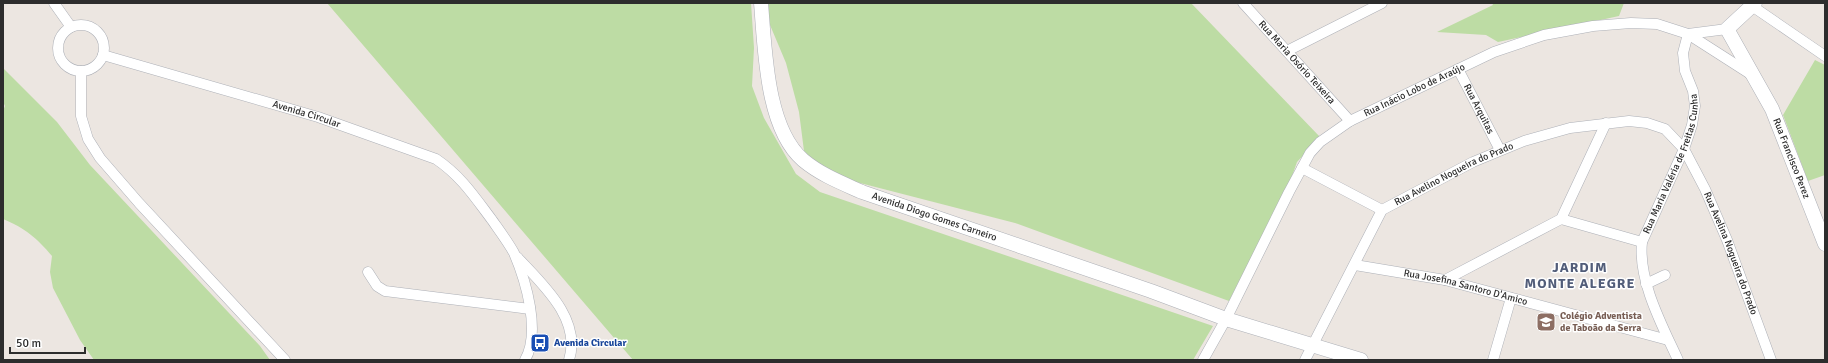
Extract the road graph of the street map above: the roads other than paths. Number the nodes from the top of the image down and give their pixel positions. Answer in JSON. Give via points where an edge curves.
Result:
{"nodes":[{"id":1,"x":54,"y":3,"type":"edge"},
{"id":2,"x":761,"y":3,"type":"edge"},
{"id":3,"x":1243,"y":3,"type":"edge"},
{"id":4,"x":1382,"y":3,"type":"edge"},
{"id":5,"x":1750,"y":4,"type":"edge"},
{"id":6,"x":71,"y":27,"type":"junction"},
{"id":7,"x":1727,"y":29,"type":"junction"},
{"id":8,"x":1688,"y":34,"type":"junction"},
{"id":9,"x":1700,"y":40,"type":"junction"},
{"id":10,"x":1287,"y":51,"type":"junction"},
{"id":11,"x":103,"y":55,"type":"junction"},
{"id":12,"x":1825,"y":56,"type":"edge"},
{"id":13,"x":1458,"y":68,"type":"junction"},
{"id":14,"x":81,"y":71,"type":"junction"},
{"id":15,"x":1752,"y":75,"type":"junction"},
{"id":16,"x":1350,"y":121,"type":"junction"},
{"id":17,"x":1606,"y":123,"type":"junction"},
{"id":18,"x":1684,"y":148,"type":"junction"},
{"id":19,"x":1500,"y":150,"type":"junction"},
{"id":20,"x":1302,"y":168,"type":"junction"},
{"id":21,"x":1382,"y":210,"type":"junction"},
{"id":22,"x":1560,"y":219,"type":"junction"},
{"id":23,"x":1642,"y":242,"type":"junction"},
{"id":24,"x":1825,"y":244,"type":"edge"},
{"id":25,"x":513,"y":252,"type":"junction"},
{"id":26,"x":1355,"y":265,"type":"junction"},
{"id":27,"x":368,"y":272,"type":"dead end"},
{"id":28,"x":1665,"y":275,"type":"dead end"},
{"id":29,"x":1445,"y":280,"type":"junction"},
{"id":30,"x":1646,"y":284,"type":"junction"},
{"id":31,"x":1512,"y":298,"type":"junction"},
{"id":32,"x":530,"y":309,"type":"junction"},
{"id":33,"x":1226,"y":319,"type":"junction"},
{"id":34,"x":1668,"y":340,"type":"junction"},
{"id":35,"x":1312,"y":345,"type":"junction"},
{"id":36,"x":285,"y":360,"type":"edge"},
{"id":37,"x":525,"y":360,"type":"edge"},
{"id":38,"x":570,"y":360,"type":"edge"},
{"id":39,"x":1203,"y":360,"type":"edge"},
{"id":40,"x":1305,"y":360,"type":"edge"},
{"id":41,"x":1361,"y":360,"type":"edge"},
{"id":42,"x":1493,"y":360,"type":"edge"},
{"id":43,"x":1678,"y":360,"type":"edge"},
{"id":44,"x":1771,"y":360,"type":"edge"}],
"edges":[{"from":1,"to":6,"type":"street"},
{"from":2,"to":33,"type":"street","name":"Avenida Diogo Gomes Carneiro","via":[[770,92],[777,115],[791,144],[802,159],[826,176],[862,192]]},
{"from":3,"to":10,"type":"street","name":"Rua Maria Osório Teixeira"},
{"from":4,"to":10,"type":"street"},
{"from":5,"to":7,"type":"street"},
{"from":5,"to":12,"type":"street"},
{"from":6,"to":11,"type":"street","via":[[78,24],[93,28],[103,40]]},
{"from":6,"to":14,"type":"street","via":[[64,31],[60,38],[59,53],[67,66]]},
{"from":7,"to":8,"type":"street","name":"Rua Inácio Lobo de Araújo"},
{"from":7,"to":9,"type":"street","via":[[1718,36]]},
{"from":7,"to":15,"type":"street","name":"Rua Francisco Perez"},
{"from":8,"to":9,"type":"street","name":"Rua Francisco Perez"},
{"from":8,"to":13,"type":"street","name":"Rua Inácio Lobo de Araújo","via":[[1657,24],[1593,26],[1520,42]]},
{"from":8,"to":18,"type":"street","name":"Rua Maria Valéria de Freitas Cunha","via":[[1684,44],[1685,71],[1693,91],[1695,106]]},
{"from":9,"to":15,"type":"street","name":"Rua Francisco Perez"},
{"from":10,"to":16,"type":"street","name":"Rua Maria Osório Teixeira"},
{"from":11,"to":14,"type":"street","via":[[95,66]]},
{"from":11,"to":25,"type":"street","name":"Avenida Circular","via":[[318,117],[436,159],[466,184]]},
{"from":13,"to":16,"type":"street","name":"Rua Inácio Lobo de Araújo"},
{"from":13,"to":19,"type":"street","name":"Rua Arquitas"},
{"from":14,"to":36,"type":"street","via":[[81,116],[88,139],[100,158]]},
{"from":15,"to":24,"type":"street","name":"Rua Francisco Perez","via":[[1772,109]]},
{"from":16,"to":20,"type":"street","name":"Rua Inácio Lobo de Araújo","via":[[1320,142]]},
{"from":17,"to":18,"type":"street","name":"Rua Avelino Nogueira do Prado","via":[[1629,121],[1658,126],[1672,134]]},
{"from":17,"to":19,"type":"street","name":"Rua Avelino Nogueira do Prado","via":[[1547,134]]},
{"from":17,"to":22,"type":"street"},
{"from":18,"to":23,"type":"street","name":"Rua Maria Valéria de Freitas Cunha"},
{"from":18,"to":44,"type":"street","name":"Rua Avelina Nogueira do Prado","via":[[1724,232]]},
{"from":19,"to":21,"type":"street","name":"Rua Avelino Nogueira do Prado"},
{"from":20,"to":21,"type":"street"},
{"from":20,"to":33,"type":"street","name":"Rua Inácio Lobo de Araújo"},
{"from":21,"to":26,"type":"street","name":"Rua Avelino Nogueira do Prado"},
{"from":22,"to":23,"type":"street"},
{"from":22,"to":29,"type":"street"},
{"from":23,"to":30,"type":"street","name":"Rua Maria Valéria de Freitas Cunha","via":[[1641,256]]},
{"from":25,"to":32,"type":"street","name":"Avenida Circular"},
{"from":25,"to":38,"type":"street","name":"Avenida Circular","via":[[553,296],[568,323],[573,341]]},
{"from":26,"to":29,"type":"street","name":"Rua Josefina Santoro D'Amico"},
{"from":26,"to":35,"type":"street","name":"Rua Avelino Nogueira do Prado"},
{"from":27,"to":32,"type":"street","via":[[377,286],[385,291]]},
{"from":28,"to":30,"type":"street"},
{"from":29,"to":31,"type":"street","name":"Rua Josefina Santoro D'Amico"},
{"from":30,"to":34,"type":"street","name":"Rua Maria Valéria de Freitas Cunha"},
{"from":31,"to":34,"type":"street","name":"Rua Josefina Santoro D'Amico"},
{"from":31,"to":42,"type":"street"},
{"from":32,"to":37,"type":"street","name":"Avenida Circular","via":[[530,345]]},
{"from":33,"to":35,"type":"street","name":"Avenida Diogo Gomes Carneiro"},
{"from":33,"to":39,"type":"street","name":"Rua Inácio Lobo de Araújo"},
{"from":34,"to":43,"type":"street","name":"Rua Maria Valéria de Freitas Cunha"},
{"from":35,"to":40,"type":"street","name":"Rua Avelino Nogueira do Prado"},
{"from":35,"to":41,"type":"street","name":"Avenida Diogo Gomes Carneiro"}]}
